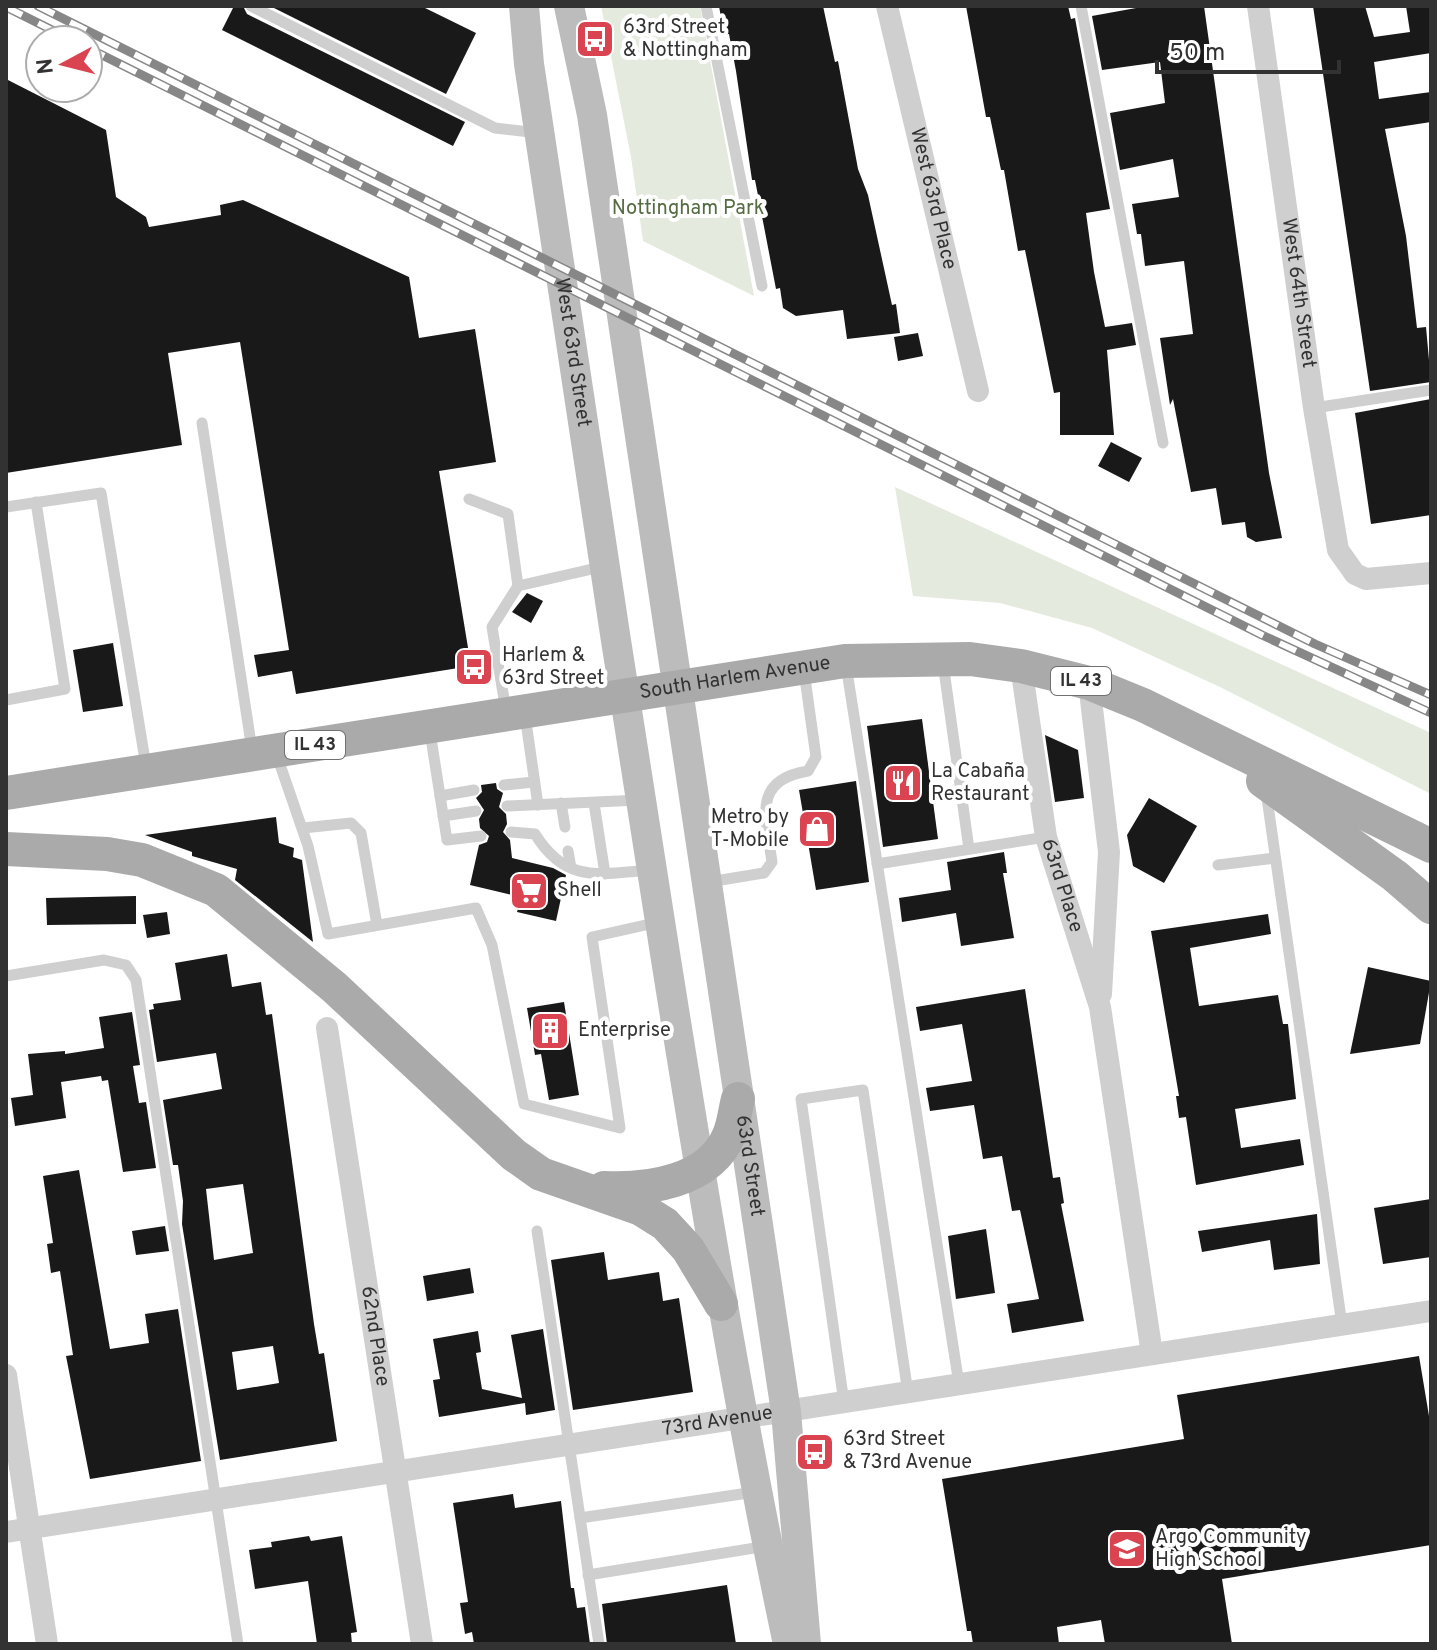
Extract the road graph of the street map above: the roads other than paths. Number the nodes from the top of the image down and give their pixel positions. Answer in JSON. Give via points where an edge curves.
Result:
{"nodes":[{"id":1,"x":251,"y":6,"type":"edge"},
{"id":2,"x":524,"y":6,"type":"edge"},
{"id":3,"x":569,"y":6,"type":"edge"},
{"id":4,"x":706,"y":6,"type":"edge"},
{"id":5,"x":887,"y":6,"type":"edge"},
{"id":6,"x":1081,"y":6,"type":"edge"},
{"id":7,"x":1258,"y":6,"type":"edge"},
{"id":8,"x":539,"y":133,"type":"junction"},
{"id":9,"x":762,"y":286,"type":"dead end"},
{"id":10,"x":1431,"y":390,"type":"edge"},
{"id":11,"x":978,"y":391,"type":"dead end"},
{"id":12,"x":1314,"y":408,"type":"junction"},
{"id":13,"x":202,"y":423,"type":"dead end"},
{"id":14,"x":1163,"y":443,"type":"dead end"},
{"id":15,"x":469,"y":499,"type":"dead end"},
{"id":16,"x":36,"y":502,"type":"junction"},
{"id":17,"x":6,"y":507,"type":"edge"},
{"id":18,"x":605,"y":566,"type":"junction"},
{"id":19,"x":1431,"y":573,"type":"edge"},
{"id":20,"x":518,"y":586,"type":"junction"},
{"id":21,"x":942,"y":658,"type":"junction"},
{"id":22,"x":845,"y":661,"type":"junction"},
{"id":23,"x":1021,"y":666,"type":"junction"},
{"id":24,"x":804,"y":667,"type":"junction"},
{"id":25,"x":1089,"y":683,"type":"junction"},
{"id":26,"x":675,"y":688,"type":"junction"},
{"id":27,"x":624,"y":697,"type":"junction"},
{"id":28,"x":6,"y":700,"type":"edge"},
{"id":29,"x":516,"y":714,"type":"junction"},
{"id":30,"x":429,"y":727,"type":"junction"},
{"id":31,"x":1203,"y":734,"type":"junction"},
{"id":32,"x":264,"y":753,"type":"junction"},
{"id":33,"x":147,"y":771,"type":"junction"},
{"id":34,"x":534,"y":782,"type":"junction"},
{"id":35,"x":1264,"y":782,"type":"junction"},
{"id":36,"x":504,"y":785,"type":"dead end"},
{"id":37,"x":474,"y":790,"type":"dead end"},
{"id":38,"x":6,"y":793,"type":"edge"},
{"id":39,"x":440,"y":796,"type":"junction"},
{"id":40,"x":641,"y":800,"type":"junction"},
{"id":41,"x":561,"y":803,"type":"junction"},
{"id":42,"x":594,"y":803,"type":"junction"},
{"id":43,"x":538,"y":805,"type":"junction"},
{"id":44,"x":507,"y":806,"type":"dead end"},
{"id":45,"x":476,"y":811,"type":"dead end"},
{"id":46,"x":443,"y":816,"type":"junction"},
{"id":47,"x":565,"y":827,"type":"dead end"},
{"id":48,"x":303,"y":828,"type":"junction"},
{"id":49,"x":511,"y":832,"type":"dead end"},
{"id":50,"x":481,"y":836,"type":"dead end"},
{"id":51,"x":1046,"y":837,"type":"junction"},
{"id":52,"x":1431,"y":846,"type":"edge"},
{"id":53,"x":6,"y":849,"type":"edge"},
{"id":54,"x":969,"y":849,"type":"junction"},
{"id":55,"x":568,"y":851,"type":"dead end"},
{"id":56,"x":1275,"y":858,"type":"junction"},
{"id":57,"x":877,"y":864,"type":"junction"},
{"id":58,"x":1218,"y":865,"type":"dead end"},
{"id":59,"x":571,"y":868,"type":"junction"},
{"id":60,"x":652,"y":870,"type":"junction"},
{"id":61,"x":605,"y":874,"type":"junction"},
{"id":62,"x":705,"y":882,"type":"junction"},
{"id":63,"x":1431,"y":907,"type":"edge"},
{"id":64,"x":660,"y":922,"type":"junction"},
{"id":65,"x":377,"y":925,"type":"junction"},
{"id":66,"x":6,"y":976,"type":"edge"},
{"id":67,"x":1100,"y":1007,"type":"junction"},
{"id":68,"x":327,"y":1028,"type":"dead end"},
{"id":69,"x":738,"y":1099,"type":"junction"},
{"id":70,"x":699,"y":1167,"type":"junction"},
{"id":71,"x":572,"y":1187,"type":"junction"},
{"id":72,"x":537,"y":1231,"type":"dead end"},
{"id":73,"x":721,"y":1304,"type":"junction"},
{"id":74,"x":1431,"y":1311,"type":"edge"},
{"id":75,"x":1342,"y":1325,"type":"junction"},
{"id":76,"x":1152,"y":1354,"type":"junction"},
{"id":77,"x":6,"y":1375,"type":"edge"},
{"id":78,"x":959,"y":1384,"type":"junction"},
{"id":79,"x":908,"y":1393,"type":"junction"},
{"id":80,"x":844,"y":1403,"type":"junction"},
{"id":81,"x":786,"y":1412,"type":"junction"},
{"id":82,"x":741,"y":1419,"type":"junction"},
{"id":83,"x":569,"y":1446,"type":"junction"},
{"id":84,"x":396,"y":1472,"type":"junction"},
{"id":85,"x":756,"y":1491,"type":"junction"},
{"id":86,"x":216,"y":1500,"type":"junction"},
{"id":87,"x":580,"y":1518,"type":"junction"},
{"id":88,"x":29,"y":1529,"type":"junction"},
{"id":89,"x":6,"y":1532,"type":"edge"},
{"id":90,"x":767,"y":1546,"type":"junction"},
{"id":91,"x":588,"y":1575,"type":"junction"},
{"id":92,"x":47,"y":1644,"type":"edge"},
{"id":93,"x":238,"y":1644,"type":"edge"},
{"id":94,"x":422,"y":1644,"type":"edge"},
{"id":95,"x":599,"y":1644,"type":"edge"},
{"id":96,"x":788,"y":1644,"type":"edge"},
{"id":97,"x":806,"y":1644,"type":"edge"}],
"edges":[{"from":1,"to":8,"type":"lane","via":[[495,128]]},
{"from":2,"to":8,"type":"main road","name":"West 63rd Street"},
{"from":3,"to":26,"type":"main road","via":[[592,115]]},
{"from":4,"to":9,"type":"lane"},
{"from":5,"to":11,"type":"street","name":"West 63rd Place"},
{"from":6,"to":14,"type":"lane"},
{"from":7,"to":12,"type":"street","name":"West 64th Street"},
{"from":8,"to":18,"type":"main road","name":"West 63rd Street"},
{"from":10,"to":12,"type":"lane"},
{"from":12,"to":19,"type":"street","name":"West 64th Street","via":[[1338,550],[1355,574],[1380,580]]},
{"from":13,"to":32,"type":"lane"},
{"from":15,"to":20,"type":"lane","via":[[508,514]]},
{"from":16,"to":17,"type":"lane"},
{"from":16,"to":28,"type":"lane","via":[[65,689]]},
{"from":16,"to":33,"type":"lane","via":[[101,493]]},
{"from":18,"to":20,"type":"lane"},
{"from":18,"to":27,"type":"main road","name":"West 63rd Street"},
{"from":20,"to":29,"type":"lane","via":[[492,627]]},
{"from":21,"to":22,"type":"main road","name":"South Harlem Avenue","number":"IL 43"},
{"from":21,"to":23,"type":"main road","name":"South Harlem Avenue","number":"IL 43"},
{"from":21,"to":54,"type":"lane"},
{"from":22,"to":24,"type":"main road","name":"South Harlem Avenue","number":"IL 43"},
{"from":22,"to":57,"type":"lane"},
{"from":23,"to":25,"type":"main road","name":"South Harlem Avenue","number":"IL 43"},
{"from":23,"to":51,"type":"street","name":"63rd Place"},
{"from":24,"to":26,"type":"main road","name":"South Harlem Avenue","number":"IL 43"},
{"from":24,"to":62,"type":"lane","via":[[816,757],[808,771],[789,774],[766,797],[770,868]]},
{"from":25,"to":31,"type":"main road","name":"South Harlem Avenue","number":"IL 43"},
{"from":25,"to":67,"type":"street","name":"63rd Place","via":[[1109,852]]},
{"from":26,"to":27,"type":"main road","name":"South Harlem Avenue","number":"IL 43"},
{"from":26,"to":62,"type":"main road","name":"63rd Street"},
{"from":27,"to":29,"type":"main road","name":"South Harlem Avenue","number":"IL 43"},
{"from":27,"to":40,"type":"main road"},
{"from":29,"to":30,"type":"main road","name":"South Harlem Avenue","number":"IL 43"},
{"from":29,"to":34,"type":"lane"},
{"from":30,"to":32,"type":"main road","name":"South Harlem Avenue","number":"IL 43"},
{"from":30,"to":39,"type":"lane"},
{"from":31,"to":35,"type":"main road"},
{"from":31,"to":52,"type":"main road","name":"South Harlem Avenue","number":"IL 43"},
{"from":32,"to":33,"type":"main road","name":"South Harlem Avenue","number":"IL 43"},
{"from":32,"to":48,"type":"lane"},
{"from":33,"to":38,"type":"main road","name":"South Harlem Avenue","number":"IL 43"},
{"from":34,"to":36,"type":"lane"},
{"from":34,"to":43,"type":"lane"},
{"from":35,"to":56,"type":"lane"},
{"from":35,"to":63,"type":"main road"},
{"from":37,"to":39,"type":"lane"},
{"from":39,"to":46,"type":"lane"},
{"from":40,"to":42,"type":"lane"},
{"from":40,"to":60,"type":"main road"},
{"from":41,"to":42,"type":"lane"},
{"from":41,"to":43,"type":"lane"},
{"from":41,"to":47,"type":"lane"},
{"from":42,"to":61,"type":"lane"},
{"from":43,"to":44,"type":"lane"},
{"from":45,"to":46,"type":"lane"},
{"from":46,"to":50,"type":"lane","via":[[447,840]]},
{"from":48,"to":65,"type":"lane","via":[[351,823],[361,833]]},
{"from":48,"to":65,"type":"lane","via":[[328,934]]},
{"from":49,"to":59,"type":"lane","via":[[535,834],[549,856]]},
{"from":51,"to":54,"type":"lane"},
{"from":51,"to":67,"type":"street","name":"63rd Place"},
{"from":53,"to":71,"type":"main road","via":[[142,860],[216,890],[334,987],[514,1155]]},
{"from":54,"to":57,"type":"lane"},
{"from":55,"to":59,"type":"lane"},
{"from":56,"to":58,"type":"lane"},
{"from":56,"to":75,"type":"lane"},
{"from":57,"to":78,"type":"lane"},
{"from":59,"to":61,"type":"lane"},
{"from":60,"to":61,"type":"lane"},
{"from":60,"to":64,"type":"main road"},
{"from":62,"to":69,"type":"main road","name":"63rd Street"},
{"from":64,"to":65,"type":"lane","via":[[592,937],[620,1128],[524,1104],[492,945],[476,908]]},
{"from":64,"to":70,"type":"main road"},
{"from":66,"to":86,"type":"lane","via":[[104,960],[133,972]]},
{"from":67,"to":76,"type":"street","name":"63rd Place"},
{"from":68,"to":84,"type":"street","name":"62nd Place"},
{"from":69,"to":70,"type":"main road","via":[[729,1136]]},
{"from":69,"to":81,"type":"main road","name":"63rd Street"},
{"from":70,"to":71,"type":"main road","via":[[671,1182],[639,1189]]},
{"from":70,"to":73,"type":"main road"},
{"from":71,"to":73,"type":"main road","via":[[641,1209],[665,1224],[688,1249]]},
{"from":72,"to":83,"type":"lane"},
{"from":73,"to":82,"type":"main road"},
{"from":74,"to":75,"type":"street","name":"73rd Avenue"},
{"from":75,"to":76,"type":"street","name":"73rd Avenue"},
{"from":76,"to":78,"type":"street","name":"73rd Avenue"},
{"from":77,"to":88,"type":"street"},
{"from":78,"to":79,"type":"street","name":"73rd Avenue"},
{"from":79,"to":80,"type":"street","name":"73rd Avenue"},
{"from":79,"to":80,"type":"lane","via":[[863,1090],[801,1099]]},
{"from":80,"to":81,"type":"street","name":"73rd Avenue"},
{"from":81,"to":82,"type":"street","name":"73rd Avenue"},
{"from":81,"to":97,"type":"main road","name":"63rd Street"},
{"from":82,"to":83,"type":"street","name":"73rd Avenue"},
{"from":82,"to":85,"type":"main road"},
{"from":83,"to":84,"type":"street","name":"73rd Avenue"},
{"from":83,"to":87,"type":"lane"},
{"from":84,"to":86,"type":"street","name":"73rd Avenue"},
{"from":84,"to":94,"type":"street","name":"62nd Place"},
{"from":85,"to":87,"type":"lane"},
{"from":85,"to":90,"type":"main road"},
{"from":86,"to":88,"type":"street","name":"73rd Avenue"},
{"from":86,"to":93,"type":"lane"},
{"from":87,"to":91,"type":"lane"},
{"from":88,"to":89,"type":"street","name":"73rd Avenue"},
{"from":88,"to":92,"type":"street"},
{"from":90,"to":91,"type":"lane"},
{"from":90,"to":96,"type":"main road"},
{"from":91,"to":95,"type":"lane"}]}
